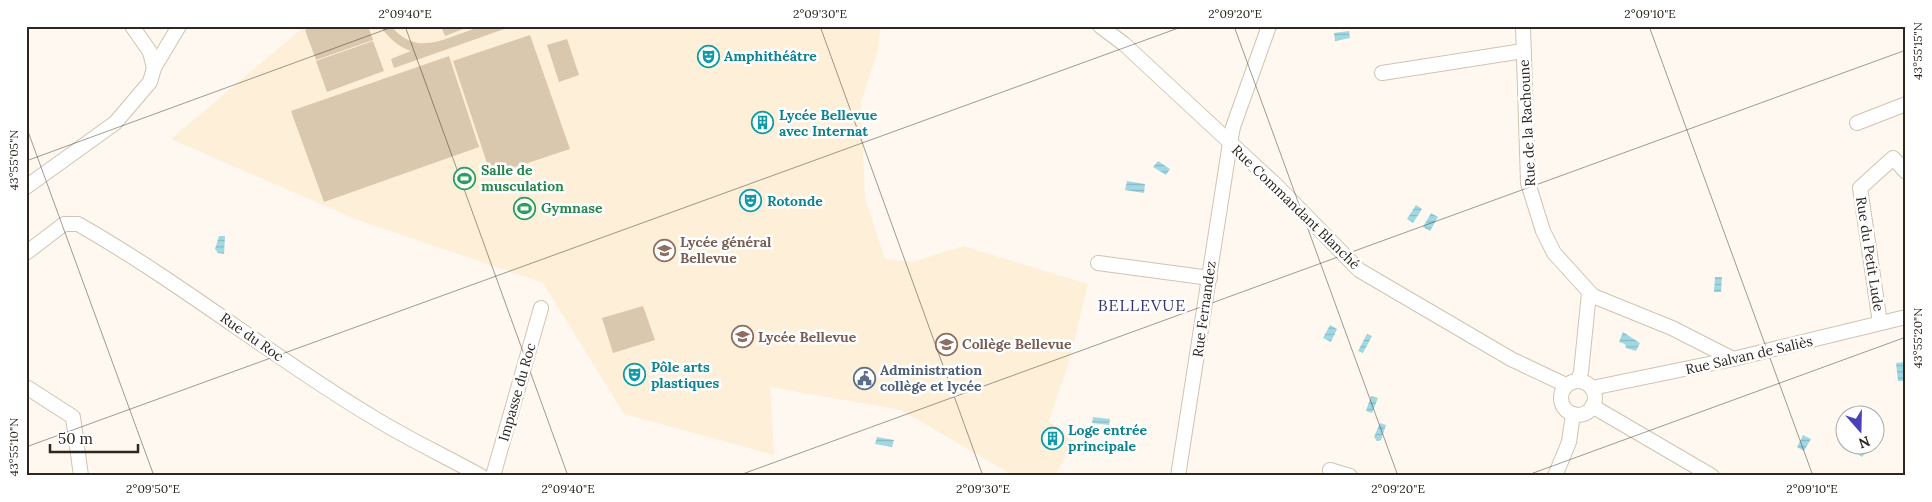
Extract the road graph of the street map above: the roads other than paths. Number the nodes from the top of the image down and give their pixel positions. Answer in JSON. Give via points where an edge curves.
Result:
{"nodes":[{"id":1,"x":132,"y":26,"type":"edge"},
{"id":2,"x":179,"y":26,"type":"edge"},
{"id":3,"x":1100,"y":26,"type":"edge"},
{"id":4,"x":1269,"y":26,"type":"edge"},
{"id":5,"x":1523,"y":26,"type":"edge"},
{"id":6,"x":1523,"y":51,"type":"junction"},
{"id":7,"x":154,"y":68,"type":"junction"},
{"id":8,"x":1382,"y":73,"type":"dead end"},
{"id":9,"x":1906,"y":104,"type":"edge"},
{"id":10,"x":1858,"y":123,"type":"dead end"},
{"id":11,"x":1230,"y":143,"type":"junction"},
{"id":12,"x":1906,"y":172,"type":"edge"},
{"id":13,"x":26,"y":187,"type":"edge"},
{"id":14,"x":26,"y":253,"type":"edge"},
{"id":15,"x":1098,"y":263,"type":"dead end"},
{"id":16,"x":1210,"y":278,"type":"junction"},
{"id":17,"x":1589,"y":293,"type":"junction"},
{"id":18,"x":541,"y":308,"type":"dead end"},
{"id":19,"x":1906,"y":317,"type":"edge"},
{"id":20,"x":1880,"y":323,"type":"junction"},
{"id":21,"x":1733,"y":359,"type":"junction"},
{"id":22,"x":1572,"y":383,"type":"junction"},
{"id":23,"x":1592,"y":388,"type":"junction"},
{"id":24,"x":26,"y":389,"type":"edge"},
{"id":25,"x":1592,"y":406,"type":"junction"},
{"id":26,"x":1573,"y":414,"type":"junction"},
{"id":27,"x":1330,"y":470,"type":"dead end"},
{"id":28,"x":1710,"y":475,"type":"edge"},
{"id":29,"x":81,"y":476,"type":"edge"},
{"id":30,"x":481,"y":476,"type":"edge"},
{"id":31,"x":493,"y":476,"type":"edge"},
{"id":32,"x":1178,"y":476,"type":"edge"},
{"id":33,"x":1350,"y":476,"type":"edge"},
{"id":34,"x":1554,"y":476,"type":"edge"}],
"edges":[{"from":1,"to":7,"type":"street","via":[[150,52]]},
{"from":2,"to":7,"type":"street"},
{"from":3,"to":11,"type":"street","name":"Rue Commandant Blanché","via":[[1124,44]]},
{"from":4,"to":11,"type":"street","name":"Rue Fernandez"},
{"from":5,"to":6,"type":"street","name":"Rue de la Rachoune"},
{"from":6,"to":8,"type":"street"},
{"from":6,"to":17,"type":"street","name":"Rue de la Rachoune","via":[[1528,183],[1543,231],[1554,253]]},
{"from":7,"to":13,"type":"street","via":[[150,82],[115,123]]},
{"from":9,"to":10,"type":"street"},
{"from":11,"to":16,"type":"street","name":"Rue Fernandez"},
{"from":11,"to":22,"type":"street","name":"Rue Commandant Blanché","via":[[1359,270],[1511,359]]},
{"from":12,"to":20,"type":"street","name":"Rue du Petit Lude","via":[[1892,158],[1860,188]]},
{"from":14,"to":30,"type":"street","name":"Rue du Roc","via":[[64,224],[78,224],[168,279],[372,417]]},
{"from":15,"to":16,"type":"street"},
{"from":16,"to":32,"type":"street","name":"Rue Fernandez"},
{"from":17,"to":21,"type":"street","via":[[1672,328]]},
{"from":17,"to":22,"type":"street","via":[[1581,372]]},
{"from":18,"to":31,"type":"street","name":"Impasse du Roc"},
{"from":19,"to":20,"type":"street","name":"Rue Salvan de Saliès"},
{"from":20,"to":21,"type":"street","name":"Rue Salvan de Saliès"},
{"from":21,"to":23,"type":"street","name":"Rue Salvan de Saliès"},
{"from":22,"to":23,"type":"street"},
{"from":22,"to":26,"type":"street","via":[[1563,390],[1561,402]]},
{"from":23,"to":25,"type":"street","via":[[1595,397]]},
{"from":24,"to":29,"type":"street","via":[[73,418]]},
{"from":25,"to":26,"type":"street","via":[[1584,414]]},
{"from":25,"to":28,"type":"street"},
{"from":26,"to":34,"type":"street","via":[[1569,442]]},
{"from":27,"to":33,"type":"street"}]}
